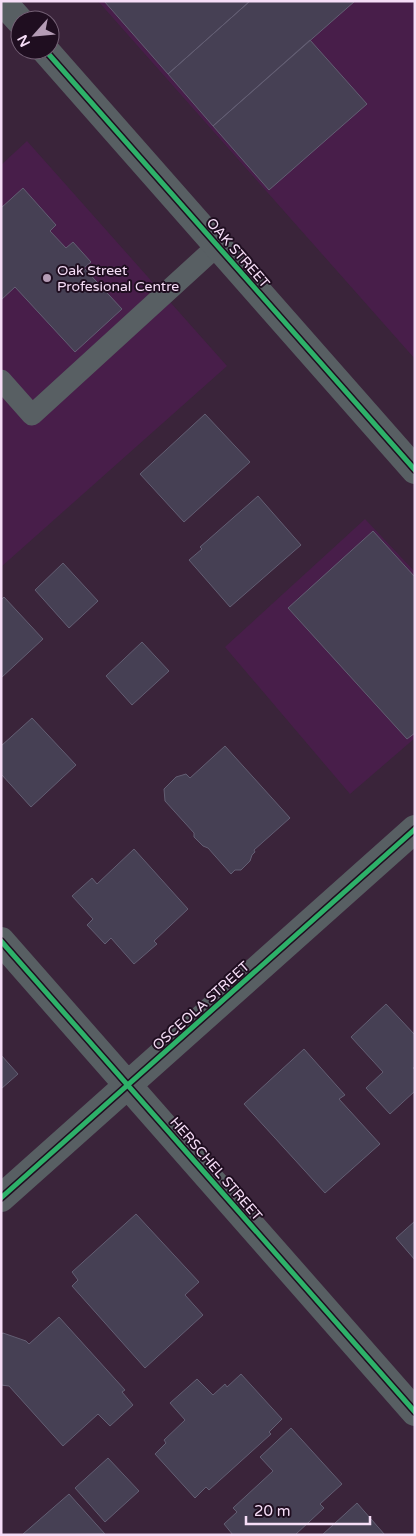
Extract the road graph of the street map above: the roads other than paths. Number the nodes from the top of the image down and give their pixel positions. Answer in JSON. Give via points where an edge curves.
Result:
{"nodes":[{"id":1,"x":54,"y":60,"type":"edge"},
{"id":2,"x":218,"y":246,"type":"junction"},
{"id":3,"x":1,"y":380,"type":"edge"},
{"id":4,"x":415,"y":470,"type":"edge"},
{"id":5,"x":415,"y":830,"type":"edge"},
{"id":6,"x":1,"y":941,"type":"edge"},
{"id":7,"x":128,"y":1086,"type":"junction"},
{"id":8,"x":1,"y":1198,"type":"edge"},
{"id":9,"x":415,"y":1412,"type":"edge"}],
"edges":[{"from":1,"to":2,"type":"street","name":"OAK STREET"},
{"from":2,"to":3,"type":"lane","via":[[32,415]]},
{"from":2,"to":4,"type":"street","name":"OAK STREET"},
{"from":5,"to":7,"type":"street","name":"OSCEOLA STREET"},
{"from":6,"to":7,"type":"street","name":"HERSCHEL STREET"},
{"from":7,"to":8,"type":"street","name":"OSCEOLA STREET"},
{"from":7,"to":9,"type":"street","name":"HERSCHEL STREET"}]}
